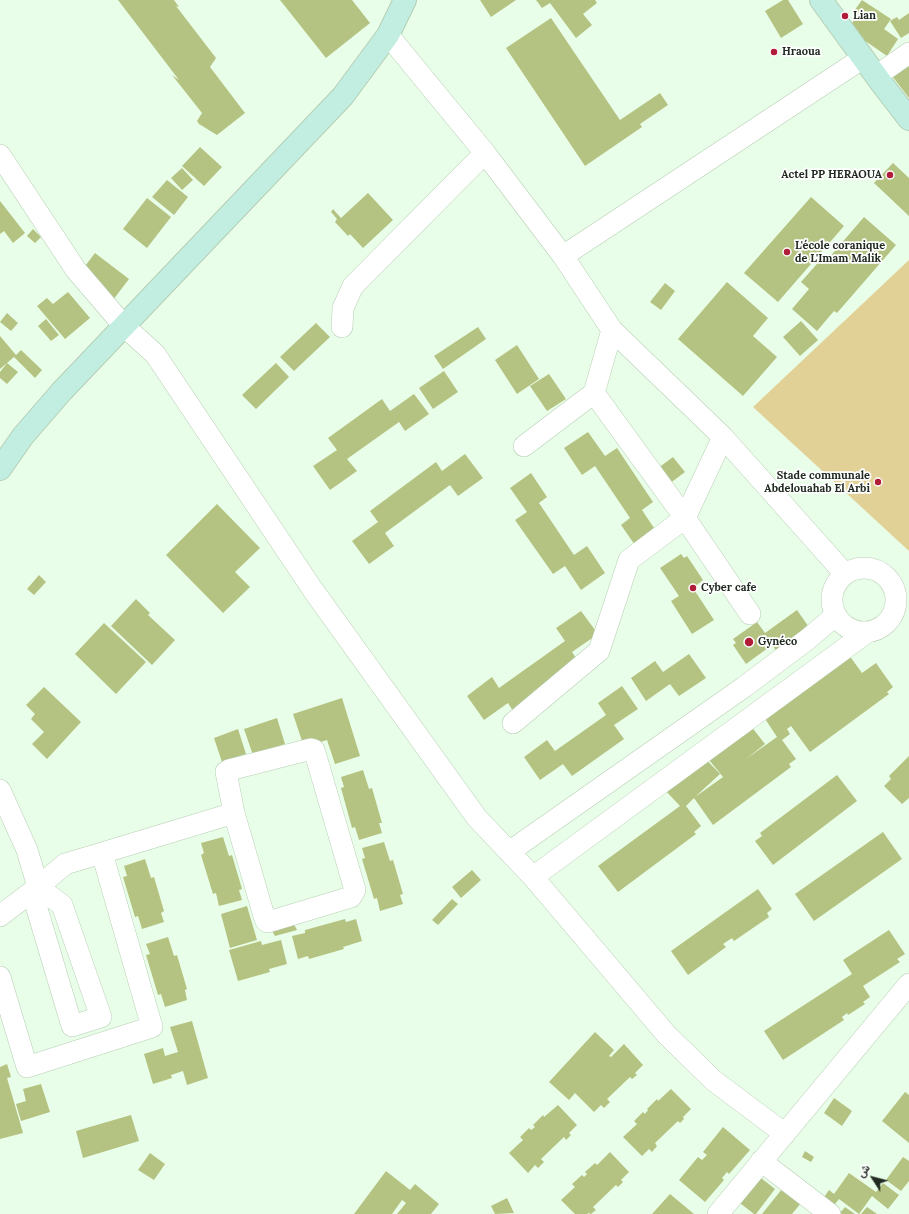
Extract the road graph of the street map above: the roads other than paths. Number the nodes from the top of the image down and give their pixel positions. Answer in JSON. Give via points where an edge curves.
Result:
{"nodes":[{"id":1,"x":405,"y":0,"type":"edge"},
{"id":2,"x":821,"y":0,"type":"edge"},
{"id":3,"x":388,"y":35,"type":"junction"},
{"id":4,"x":909,"y":53,"type":"edge"},
{"id":5,"x":863,"y":58,"type":"junction"},
{"id":6,"x":876,"y":76,"type":"junction"},
{"id":7,"x":909,"y":119,"type":"edge"},
{"id":8,"x":485,"y":153,"type":"junction"},
{"id":9,"x":0,"y":155,"type":"edge"},
{"id":10,"x":563,"y":256,"type":"junction"},
{"id":11,"x":124,"y":326,"type":"junction"},
{"id":12,"x":342,"y":327,"type":"dead end"},
{"id":13,"x":612,"y":330,"type":"junction"},
{"id":14,"x":594,"y":393,"type":"junction"},
{"id":15,"x":723,"y":437,"type":"junction"},
{"id":16,"x":524,"y":446,"type":"dead end"},
{"id":17,"x":0,"y":469,"type":"edge"},
{"id":18,"x":685,"y":518,"type":"junction"},
{"id":19,"x":845,"y":574,"type":"junction"},
{"id":20,"x":750,"y":614,"type":"dead end"},
{"id":21,"x":836,"y":615,"type":"junction"},
{"id":22,"x":866,"y":632,"type":"junction"},
{"id":23,"x":513,"y":723,"type":"dead end"},
{"id":24,"x":0,"y":790,"type":"edge"},
{"id":25,"x":234,"y":813,"type":"junction"},
{"id":26,"x":509,"y":852,"type":"junction"},
{"id":27,"x":102,"y":853,"type":"junction"},
{"id":28,"x":533,"y":877,"type":"junction"},
{"id":29,"x":38,"y":887,"type":"junction"},
{"id":30,"x":0,"y":916,"type":"edge"},
{"id":31,"x":0,"y":977,"type":"edge"},
{"id":32,"x":909,"y":984,"type":"edge"},
{"id":33,"x":785,"y":1134,"type":"junction"},
{"id":34,"x":761,"y":1161,"type":"junction"},
{"id":35,"x":718,"y":1214,"type":"edge"},
{"id":36,"x":830,"y":1214,"type":"edge"}],
"edges":[{"from":1,"to":3,"type":"street"},
{"from":2,"to":5,"type":"street"},
{"from":3,"to":8,"type":"street"},
{"from":3,"to":11,"type":"street","via":[[343,96]]},
{"from":4,"to":6,"type":"street"},
{"from":5,"to":6,"type":"street"},
{"from":5,"to":10,"type":"street"},
{"from":6,"to":7,"type":"street"},
{"from":8,"to":10,"type":"street"},
{"from":8,"to":12,"type":"street","via":[[354,286],[343,308]]},
{"from":9,"to":11,"type":"street","via":[[76,270]]},
{"from":10,"to":13,"type":"street"},
{"from":11,"to":17,"type":"street","via":[[47,408]]},
{"from":11,"to":26,"type":"street","via":[[154,354],[313,590],[477,818]]},
{"from":13,"to":14,"type":"street"},
{"from":13,"to":15,"type":"street"},
{"from":14,"to":16,"type":"street"},
{"from":14,"to":18,"type":"street"},
{"from":15,"to":18,"type":"street"},
{"from":15,"to":19,"type":"street"},
{"from":18,"to":20,"type":"street"},
{"from":18,"to":23,"type":"street","via":[[629,560],[599,651]]},
{"from":19,"to":21,"type":"street","via":[[834,589],[832,598]]},
{"from":19,"to":22,"type":"street","via":[[862,568],[872,569],[890,582],[896,594],[894,612],[889,620],[878,629]]},
{"from":21,"to":22,"type":"street","via":[[848,628],[856,632]]},
{"from":21,"to":26,"type":"street","via":[[744,687]]},
{"from":22,"to":28,"type":"street"},
{"from":24,"to":29,"type":"street","via":[[27,850]]},
{"from":25,"to":25,"type":"street","via":[[226,774],[229,770],[314,750],[355,890],[353,895],[266,921]]},
{"from":25,"to":27,"type":"street"},
{"from":26,"to":28,"type":"street"},
{"from":27,"to":29,"type":"street","via":[[65,864]]},
{"from":27,"to":31,"type":"street","via":[[152,1027],[27,1067]]},
{"from":28,"to":33,"type":"street","via":[[666,1034],[713,1080]]},
{"from":29,"to":29,"type":"street","via":[[37,909],[72,1026],[101,1017],[62,905]]},
{"from":29,"to":30,"type":"street"},
{"from":32,"to":33,"type":"street"},
{"from":33,"to":34,"type":"street"},
{"from":34,"to":35,"type":"street"},
{"from":34,"to":36,"type":"street"}]}
